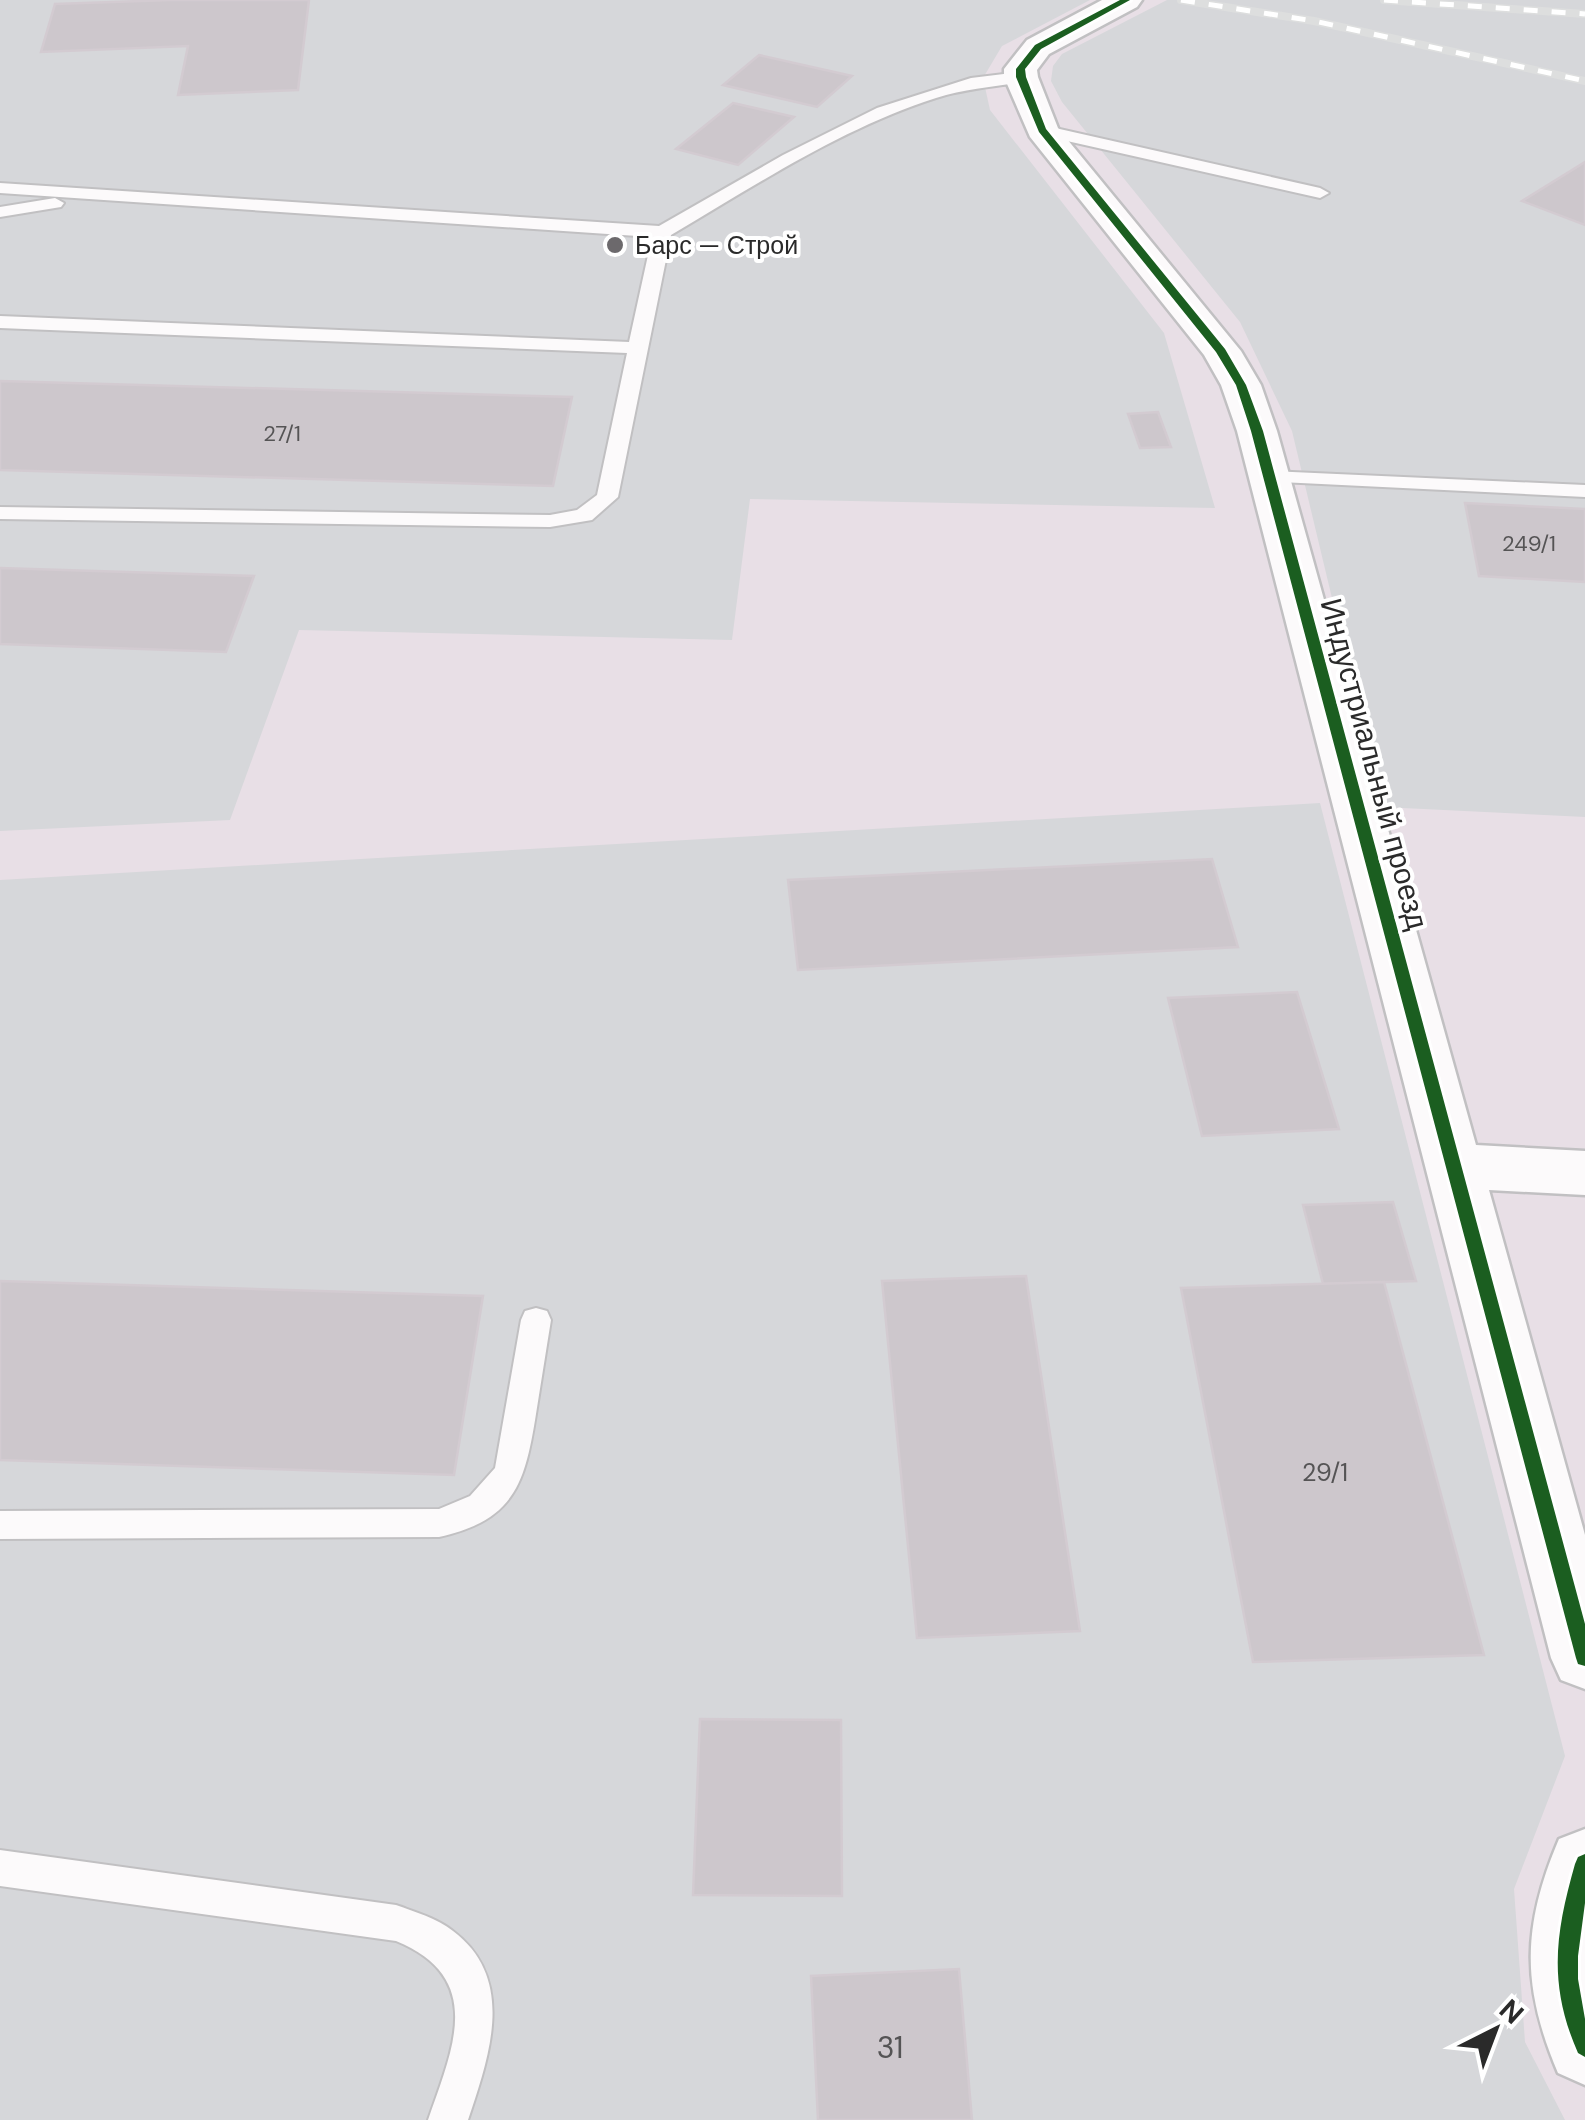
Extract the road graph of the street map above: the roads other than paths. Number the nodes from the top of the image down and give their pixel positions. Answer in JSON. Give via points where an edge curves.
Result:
{"nodes":[{"id":1,"x":1126,"y":0,"type":"edge"},
{"id":2,"x":1021,"y":77,"type":"junction"},
{"id":3,"x":1042,"y":130,"type":"junction"},
{"id":4,"x":0,"y":188,"type":"edge"},
{"id":5,"x":1320,"y":193,"type":"dead end"},
{"id":6,"x":106,"y":195,"type":"junction"},
{"id":7,"x":0,"y":212,"type":"edge"},
{"id":8,"x":662,"y":232,"type":"junction"},
{"id":9,"x":0,"y":322,"type":"edge"},
{"id":10,"x":638,"y":348,"type":"junction"},
{"id":11,"x":1269,"y":477,"type":"junction"},
{"id":12,"x":1585,"y":491,"type":"edge"},
{"id":13,"x":0,"y":513,"type":"edge"},
{"id":14,"x":1453,"y":1166,"type":"junction"},
{"id":15,"x":1585,"y":1173,"type":"edge"},
{"id":16,"x":536,"y":1320,"type":"dead end"},
{"id":17,"x":0,"y":1525,"type":"edge"},
{"id":18,"x":1585,"y":1658,"type":"edge"},
{"id":19,"x":1585,"y":1864,"type":"edge"},
{"id":20,"x":0,"y":1868,"type":"edge"},
{"id":21,"x":1585,"y":2046,"type":"edge"},
{"id":22,"x":448,"y":2120,"type":"edge"}],
"edges":[{"from":1,"to":2,"type":"street","via":[[1038,47]]},
{"from":2,"to":3,"type":"street","name":"Индустриальный проезд"},
{"from":2,"to":8,"type":"lane","via":[[976,80],[888,113]]},
{"from":3,"to":5,"type":"lane"},
{"from":3,"to":11,"type":"street","name":"Индустриальный проезд","via":[[1221,351],[1240,386]]},
{"from":4,"to":6,"type":"lane"},
{"from":6,"to":7,"type":"lane"},
{"from":6,"to":8,"type":"lane"},
{"from":8,"to":10,"type":"lane"},
{"from":9,"to":10,"type":"lane"},
{"from":10,"to":13,"type":"lane","via":[[607,497],[568,519]]},
{"from":11,"to":12,"type":"lane"},
{"from":11,"to":14,"type":"street","name":"Индустриальный проезд"},
{"from":14,"to":15,"type":"street"},
{"from":14,"to":18,"type":"street","name":"Индустриальный проезд"},
{"from":16,"to":17,"type":"lane","via":[[511,1470],[500,1492],[466,1518],[439,1524]]},
{"from":19,"to":21,"type":"street","via":[[1566,1979]]},
{"from":20,"to":22,"type":"lane","via":[[396,1923],[441,1944],[473,1980],[476,2034]]}]}
